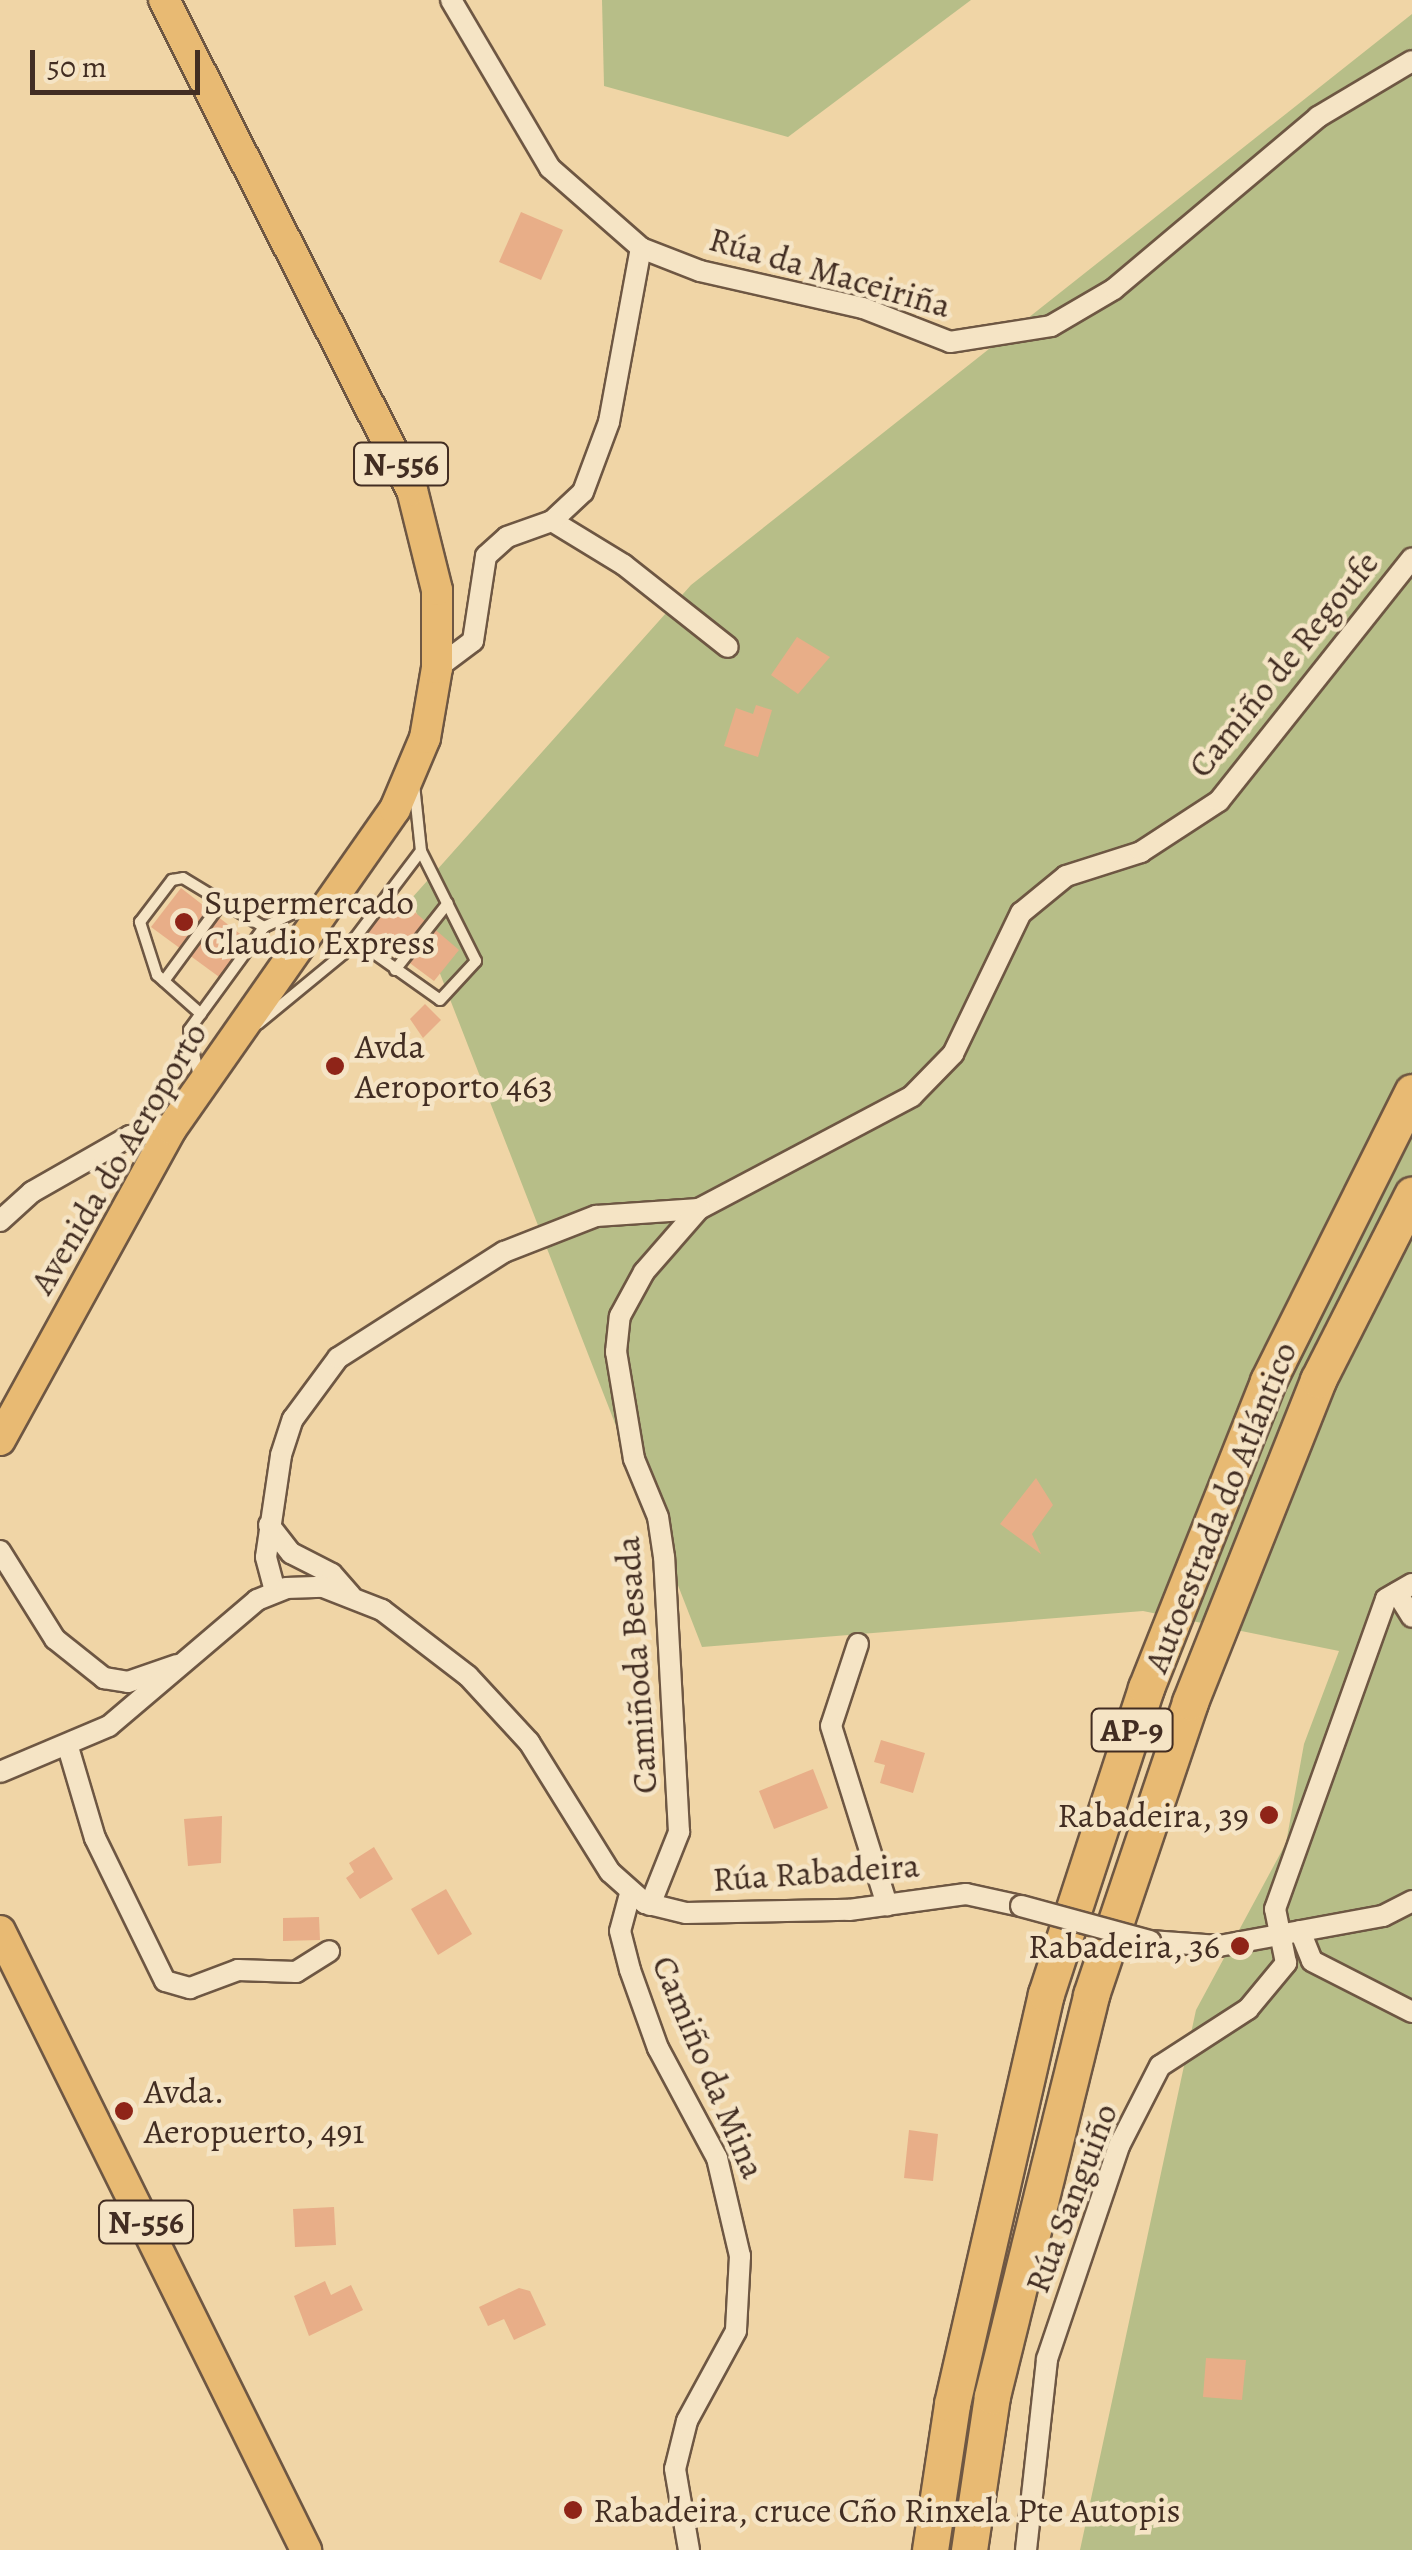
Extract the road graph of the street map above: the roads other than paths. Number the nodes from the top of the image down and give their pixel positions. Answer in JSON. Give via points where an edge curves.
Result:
{"nodes":[{"id":1,"x":164,"y":0,"type":"edge"},
{"id":2,"x":451,"y":0,"type":"edge"},
{"id":3,"x":1412,"y":61,"type":"edge"},
{"id":4,"x":640,"y":248,"type":"junction"},
{"id":5,"x":552,"y":521,"type":"junction"},
{"id":6,"x":1412,"y":558,"type":"edge"},
{"id":7,"x":728,"y":647,"type":"dead end"},
{"id":8,"x":437,"y":668,"type":"junction"},
{"id":9,"x":412,"y":775,"type":"junction"},
{"id":10,"x":421,"y":851,"type":"junction"},
{"id":11,"x":340,"y":891,"type":"junction"},
{"id":12,"x":222,"y":902,"type":"junction"},
{"id":13,"x":448,"y":904,"type":"junction"},
{"id":14,"x":264,"y":927,"type":"junction"},
{"id":15,"x":354,"y":939,"type":"junction"},
{"id":16,"x":395,"y":970,"type":"junction"},
{"id":17,"x":164,"y":982,"type":"junction"},
{"id":18,"x":201,"y":1014,"type":"junction"},
{"id":19,"x":228,"y":1045,"type":"junction"},
{"id":20,"x":201,"y":1085,"type":"junction"},
{"id":21,"x":1412,"y":1092,"type":"edge"},
{"id":22,"x":172,"y":1129,"type":"junction"},
{"id":23,"x":1412,"y":1195,"type":"edge"},
{"id":24,"x":699,"y":1208,"type":"junction"},
{"id":25,"x":0,"y":1221,"type":"edge"},
{"id":26,"x":0,"y":1440,"type":"edge"},
{"id":27,"x":270,"y":1525,"type":"junction"},
{"id":28,"x":0,"y":1551,"type":"edge"},
{"id":29,"x":1404,"y":1589,"type":"edge"},
{"id":30,"x":274,"y":1591,"type":"junction"},
{"id":31,"x":352,"y":1597,"type":"junction"},
{"id":32,"x":1412,"y":1617,"type":"edge"},
{"id":33,"x":858,"y":1644,"type":"dead end"},
{"id":34,"x":184,"y":1664,"type":"junction"},
{"id":35,"x":68,"y":1747,"type":"junction"},
{"id":36,"x":0,"y":1772,"type":"edge"},
{"id":37,"x":630,"y":1894,"type":"junction"},
{"id":38,"x":1412,"y":1901,"type":"edge"},
{"id":39,"x":650,"y":1905,"type":"junction"},
{"id":40,"x":887,"y":1906,"type":"junction"},
{"id":41,"x":1300,"y":1931,"type":"junction"},
{"id":42,"x":0,"y":1932,"type":"edge"},
{"id":43,"x":1278,"y":1934,"type":"junction"},
{"id":44,"x":329,"y":1951,"type":"dead end"},
{"id":45,"x":1412,"y":2012,"type":"edge"},
{"id":46,"x":306,"y":2550,"type":"edge"},
{"id":47,"x":689,"y":2550,"type":"edge"},
{"id":48,"x":930,"y":2550,"type":"edge"},
{"id":49,"x":969,"y":2550,"type":"edge"},
{"id":50,"x":1026,"y":2550,"type":"edge"}],
"edges":[{"from":1,"to":8,"type":"main road","name":"Avenida do Aeroporto","number":"N-556","via":[[412,490],[438,590]]},
{"from":2,"to":4,"type":"street","name":"Rúa da Maceiriña","via":[[550,168]]},
{"from":3,"to":4,"type":"street","name":"Rúa da Maceiriña","via":[[1318,117],[1114,289],[1051,326],[950,342],[863,308],[700,271]]},
{"from":4,"to":5,"type":"street","via":[[609,422],[582,492]]},
{"from":5,"to":7,"type":"street","via":[[624,566]]},
{"from":5,"to":8,"type":"street","via":[[507,537],[486,556],[473,641]]},
{"from":6,"to":24,"type":"street","name":"Camiño de Regoufe","via":[[1219,801],[1141,852],[1066,876],[1022,914],[953,1054],[912,1096]]},
{"from":8,"to":9,"type":"main road","name":"Avenida do Aeroporto","number":"N-556"},
{"from":9,"to":10,"type":"lane"},
{"from":9,"to":11,"type":"main road","name":"Avenida do Aeroporto","number":"N-556"},
{"from":10,"to":13,"type":"lane"},
{"from":10,"to":15,"type":"lane"},
{"from":11,"to":14,"type":"lane"},
{"from":11,"to":19,"type":"main road","name":"Avenida do Aeroporto","number":"N-556"},
{"from":12,"to":14,"type":"lane"},
{"from":12,"to":17,"type":"lane"},
{"from":12,"to":17,"type":"lane","via":[[183,878],[172,880],[140,922]]},
{"from":13,"to":16,"type":"lane"},
{"from":13,"to":16,"type":"lane","via":[[476,960],[440,1000]]},
{"from":14,"to":18,"type":"lane"},
{"from":15,"to":16,"type":"lane"},
{"from":15,"to":19,"type":"lane"},
{"from":17,"to":18,"type":"lane"},
{"from":18,"to":20,"type":"lane","via":[[189,1030]]},
{"from":19,"to":20,"type":"main road","name":"Avenida do Aeroporto","number":"N-556"},
{"from":20,"to":22,"type":"main road","name":"Avenida do Aeroporto","number":"N-556"},
{"from":21,"to":48,"type":"highway","name":"Autoestrada do Atlántico","number":"AP-9","via":[[1268,1381],[1146,1688],[1046,1994],[952,2404]]},
{"from":22,"to":25,"type":"street","via":[[130,1136],[32,1192]]},
{"from":22,"to":26,"type":"main road","name":"Avenida do Aeroporto","number":"N-556"},
{"from":23,"to":49,"type":"highway","name":"Autoestrada do Atlántico","number":"AP-9","via":[[1318,1380],[1190,1702],[1090,1995],[992,2396]]},
{"from":24,"to":27,"type":"street","name":"Camiño de Regoufe","via":[[596,1216],[504,1252],[370,1331],[338,1358],[293,1419]]},
{"from":24,"to":39,"type":"street","name":"Camiñoda Besada","via":[[644,1272],[620,1316],[616,1352],[626,1424],[664,1557],[679,1832]]},
{"from":27,"to":30,"type":"street","name":"Camiño de Regoufe"},
{"from":27,"to":31,"type":"street","name":"Rúa Rabadeira","via":[[291,1553],[332,1574]]},
{"from":28,"to":34,"type":"street","via":[[55,1639],[104,1678],[128,1682]]},
{"from":29,"to":32,"type":"street"},
{"from":29,"to":43,"type":"street","name":"Rúa Sanguiño","via":[[1386,1600],[1275,1909]]},
{"from":30,"to":31,"type":"street","name":"Rúa Rabadeira","via":[[323,1587]]},
{"from":30,"to":34,"type":"street"},
{"from":31,"to":37,"type":"street","name":"Rúa Rabadeira","via":[[425,1638],[508,1718]]},
{"from":33,"to":40,"type":"street","via":[[831,1726]]},
{"from":34,"to":35,"type":"street","via":[[109,1726]]},
{"from":35,"to":36,"type":"street"},
{"from":35,"to":44,"type":"street","via":[[95,1838],[166,1981],[190,1988],[238,1970],[296,1972]]},
{"from":37,"to":39,"type":"street","name":"Rúa Rabadeira"},
{"from":37,"to":47,"type":"street","name":"Camiño da Mina","via":[[620,1931],[630,1970],[658,2048],[717,2158],[740,2256],[736,2332],[687,2421],[674,2470]]},
{"from":38,"to":41,"type":"street","name":"Rúa Rabadeira","via":[[1382,1916]]},
{"from":39,"to":40,"type":"street","name":"Rúa Rabadeira","via":[[686,1913]]},
{"from":40,"to":43,"type":"street","name":"Rúa Rabadeira","bridge":true,"via":[[966,1894],[1150,1941],[1219,1946]]},
{"from":41,"to":43,"type":"street","name":"Rúa Rabadeira"},
{"from":41,"to":45,"type":"street","via":[[1312,1961]]},
{"from":42,"to":46,"type":"main road","number":"N-556"},
{"from":43,"to":50,"type":"street","name":"Rúa Sanguiño","via":[[1286,1963],[1270,1988],[1160,2066],[1119,2146],[1047,2360]]}]}
